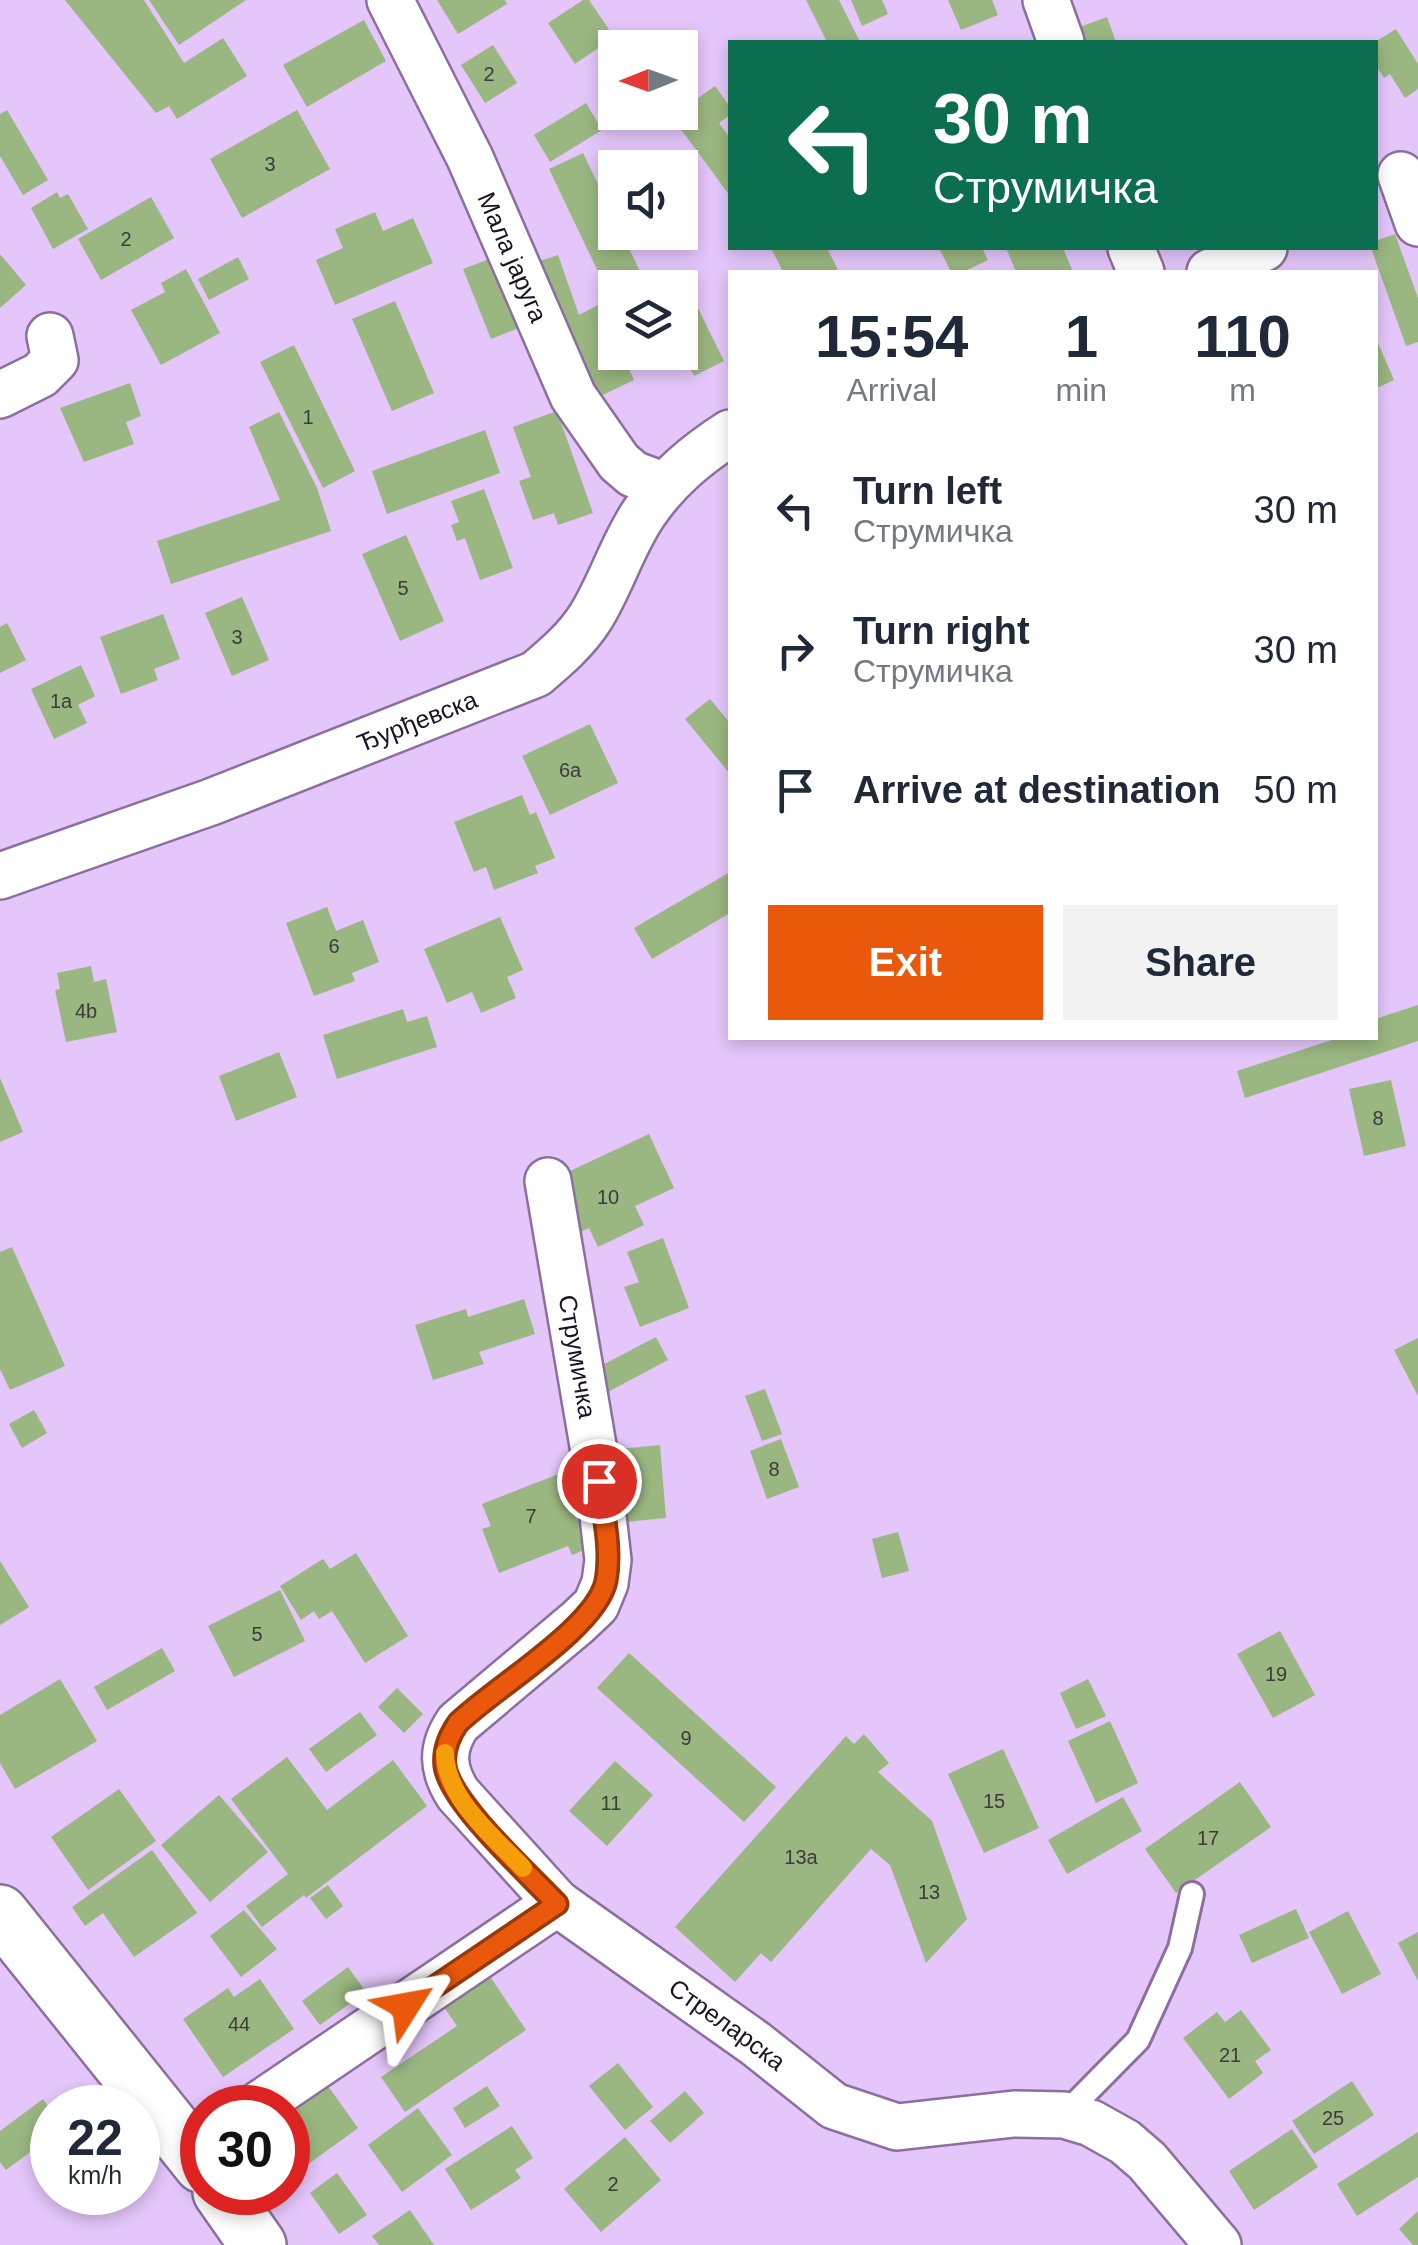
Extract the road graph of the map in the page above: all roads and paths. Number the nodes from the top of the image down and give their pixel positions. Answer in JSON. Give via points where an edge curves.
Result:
{"nodes":[{"id":1,"x":390,"y":0,"type":"edge"},
{"id":2,"x":1046,"y":0,"type":"edge"},
{"id":3,"x":1060,"y":40,"type":"edge"},
{"id":4,"x":1398,"y":178,"type":"edge"},
{"id":5,"x":1418,"y":223,"type":"edge"},
{"id":6,"x":1260,"y":250,"type":"edge"},
{"id":7,"x":1214,"y":270,"type":"edge"},
{"id":8,"x":50,"y":336,"type":"dead end"},
{"id":9,"x":0,"y":395,"type":"edge"},
{"id":10,"x":728,"y":434,"type":"edge"},
{"id":11,"x":665,"y":486,"type":"junction"},
{"id":12,"x":0,"y":876,"type":"edge"},
{"id":13,"x":548,"y":1181,"type":"dead end"},
{"id":14,"x":1192,"y":1894,"type":"dead end"},
{"id":15,"x":557,"y":1904,"type":"junction"},
{"id":16,"x":0,"y":1914,"type":"edge"},
{"id":17,"x":288,"y":2085,"type":"edge"},
{"id":18,"x":1064,"y":2115,"type":"junction"},
{"id":19,"x":180,"y":2132,"type":"edge"},
{"id":20,"x":239,"y":2215,"type":"edge"},
{"id":21,"x":258,"y":2245,"type":"edge"},
{"id":22,"x":1218,"y":2245,"type":"edge"}],
"edges":[{"from":1,"to":11,"type":"street","name":"Мала јаруга","via":[[470,158],[574,396],[619,462]]},
{"from":2,"to":3,"type":"street"},
{"from":4,"to":5,"type":"street"},
{"from":6,"to":7,"type":"street"},
{"from":8,"to":9,"type":"street","via":[[55,360],[48,369]]},
{"from":10,"to":11,"type":"street","name":"Ђурђевска"},
{"from":11,"to":12,"type":"street","name":"Ђурђевска","via":[[590,618],[536,674],[211,802]]},
{"from":13,"to":15,"type":"street","name":"Струмичка","via":[[599,1481],[605,1583],[596,1605],[458,1723],[445,1753],[458,1794]]},
{"from":14,"to":18,"type":"lane","via":[[1180,1948],[1138,2040]]},
{"from":15,"to":17,"type":"street"},
{"from":15,"to":18,"type":"street","name":"Стреларска","via":[[834,2106],[897,2126]]},
{"from":16,"to":19,"type":"street"},
{"from":18,"to":22,"type":"street","name":"Стреларска","via":[[1125,2142]]},
{"from":20,"to":21,"type":"street"}]}
